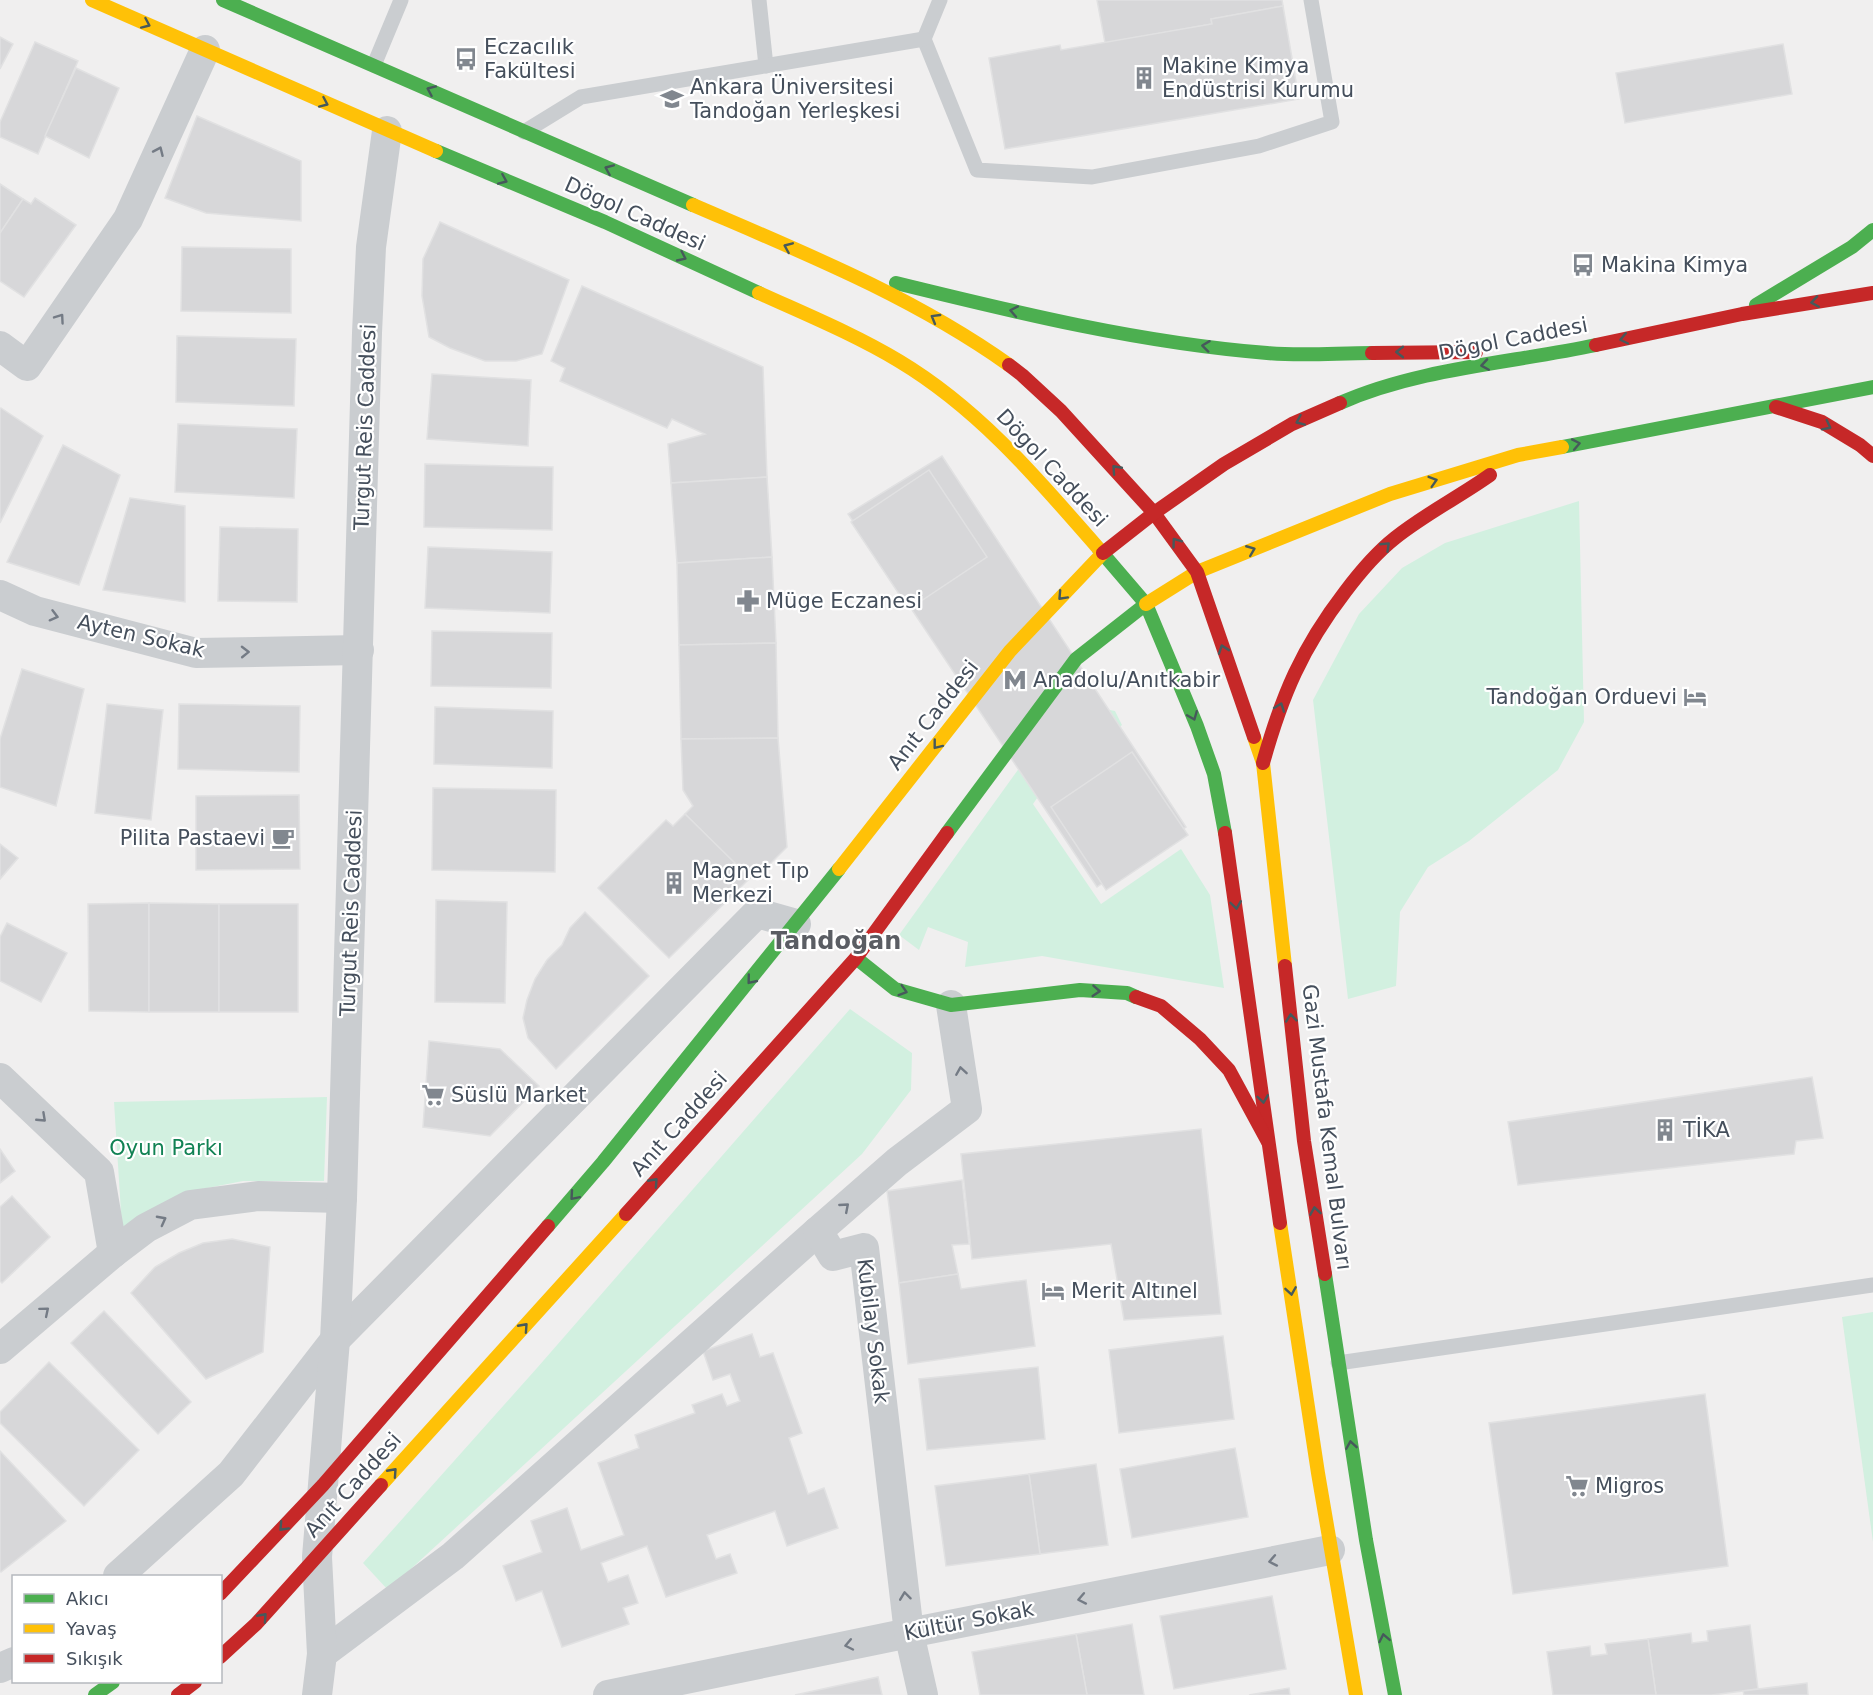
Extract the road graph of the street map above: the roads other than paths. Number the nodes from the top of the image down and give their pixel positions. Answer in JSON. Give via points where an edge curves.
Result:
{"nodes":[{"id":1,"x":92,"y":0,"type":"edge"},
{"id":2,"x":223,"y":0,"type":"edge"},
{"id":3,"x":401,"y":0,"type":"edge"},
{"id":4,"x":759,"y":0,"type":"edge"},
{"id":5,"x":940,"y":0,"type":"edge"},
{"id":6,"x":1311,"y":0,"type":"edge"},
{"id":7,"x":924,"y":39,"type":"junction"},
{"id":8,"x":205,"y":50,"type":"junction"},
{"id":9,"x":374,"y":65,"type":"junction"},
{"id":10,"x":766,"y":66,"type":"junction"},
{"id":11,"x":387,"y":131,"type":"junction"},
{"id":12,"x":524,"y":132,"type":"junction"},
{"id":13,"x":1873,"y":230,"type":"edge"},
{"id":14,"x":842,"y":270,"type":"junction"},
{"id":15,"x":1873,"y":293,"type":"edge"},
{"id":16,"x":1742,"y":314,"type":"junction"},
{"id":17,"x":0,"y":346,"type":"edge"},
{"id":18,"x":1564,"y":352,"type":"junction"},
{"id":19,"x":1873,"y":387,"type":"edge"},
{"id":20,"x":1774,"y":407,"type":"junction"},
{"id":21,"x":1518,"y":455,"type":"junction"},
{"id":22,"x":1873,"y":456,"type":"edge"},
{"id":23,"x":1154,"y":513,"type":"junction"},
{"id":24,"x":1103,"y":553,"type":"junction"},
{"id":25,"x":1197,"y":572,"type":"junction"},
{"id":26,"x":0,"y":595,"type":"edge"},
{"id":27,"x":1146,"y":604,"type":"junction"},
{"id":28,"x":359,"y":650,"type":"junction"},
{"id":29,"x":1263,"y":763,"type":"junction"},
{"id":30,"x":796,"y":924,"type":"junction"},
{"id":31,"x":856,"y":958,"type":"junction"},
{"id":32,"x":951,"y":1005,"type":"junction"},
{"id":33,"x":0,"y":1078,"type":"edge"},
{"id":34,"x":1269,"y":1145,"type":"junction"},
{"id":35,"x":342,"y":1198,"type":"junction"},
{"id":36,"x":818,"y":1231,"type":"junction"},
{"id":37,"x":113,"y":1253,"type":"junction"},
{"id":38,"x":1873,"y":1285,"type":"edge"},
{"id":39,"x":335,"y":1340,"type":"junction"},
{"id":40,"x":0,"y":1349,"type":"edge"},
{"id":41,"x":1338,"y":1363,"type":"junction"},
{"id":42,"x":323,"y":1485,"type":"junction"},
{"id":43,"x":1330,"y":1550,"type":"junction"},
{"id":44,"x":317,"y":1557,"type":"junction"},
{"id":45,"x":119,"y":1575,"type":"edge"},
{"id":46,"x":222,"y":1592,"type":"edge"},
{"id":47,"x":909,"y":1633,"type":"junction"},
{"id":48,"x":322,"y":1654,"type":"junction"},
{"id":49,"x":222,"y":1655,"type":"edge"},
{"id":50,"x":112,"y":1683,"type":"edge"},
{"id":51,"x":194,"y":1683,"type":"edge"},
{"id":52,"x":95,"y":1695,"type":"edge"},
{"id":53,"x":178,"y":1695,"type":"edge"},
{"id":54,"x":317,"y":1695,"type":"edge"},
{"id":55,"x":611,"y":1695,"type":"edge"},
{"id":56,"x":923,"y":1695,"type":"edge"},
{"id":57,"x":1356,"y":1695,"type":"edge"},
{"id":58,"x":1395,"y":1695,"type":"edge"}],
"edges":[{"from":1,"to":8,"type":"main road","name":"Dögol Caddesi","one_way":true},
{"from":2,"to":9,"type":"main road","name":"Dögol Caddesi"},
{"from":3,"to":9,"type":"lane"},
{"from":4,"to":10,"type":"lane"},
{"from":5,"to":7,"type":"lane"},
{"from":6,"to":7,"type":"lane","via":[[1332,122],[1258,146],[1092,177],[977,170]]},
{"from":7,"to":10,"type":"lane"},
{"from":8,"to":11,"type":"main road","name":"Dögol Caddesi","one_way":true},
{"from":17,"to":8,"type":"street","one_way":true,"via":[[27,366],[128,219]]},
{"from":12,"to":9,"type":"main road","name":"Dögol Caddesi","one_way":true},
{"from":10,"to":12,"type":"lane","via":[[581,97]]},
{"from":11,"to":24,"type":"main road","name":"Dögol Caddesi","one_way":true,"via":[[605,222],[833,327],[899,362],[964,407],[999,438]]},
{"from":11,"to":28,"type":"street","name":"Turgut Reis Caddesi","via":[[370,247]]},
{"from":14,"to":12,"type":"main road","name":"Dögol Caddesi","one_way":true},
{"from":13,"to":16,"type":"main road"},
{"from":18,"to":14,"type":"main road","one_way":true,"via":[[1269,353],[1154,340]]},
{"from":23,"to":14,"type":"main road","name":"Dögol Caddesi","one_way":true,"via":[[1062,411],[1022,375],[972,339]]},
{"from":15,"to":16,"type":"main road","name":"Dögol Caddesi","one_way":true},
{"from":16,"to":18,"type":"main road","name":"Dögol Caddesi","one_way":true},
{"from":18,"to":23,"type":"main road","name":"Dögol Caddesi","one_way":true,"via":[[1455,370],[1367,391],[1292,424],[1224,464]]},
{"from":19,"to":20,"type":"main road"},
{"from":21,"to":20,"type":"main road","one_way":true},
{"from":20,"to":22,"type":"main road","one_way":true,"via":[[1822,422]]},
{"from":25,"to":21,"type":"main road","one_way":true,"via":[[1390,494]]},
{"from":29,"to":21,"type":"main road","one_way":true,"via":[[1273,724],[1301,656],[1362,569],[1392,540]]},
{"from":23,"to":24,"type":"main road","name":"Dögol Caddesi"},
{"from":25,"to":23,"type":"main road","name":"Dögol Caddesi","one_way":true},
{"from":24,"to":27,"type":"main road","name":"Dögol Caddesi"},
{"from":24,"to":30,"type":"main road","name":"Anıt Caddesi","one_way":true,"via":[[1010,651]]},
{"from":25,"to":27,"type":"main road"},
{"from":29,"to":25,"type":"main road","name":"Gazi Mustafa Kemal Bulvarı","one_way":true},
{"from":26,"to":28,"type":"street","name":"Ayten Sokak","one_way":true,"via":[[35,611],[196,653]]},
{"from":27,"to":31,"type":"main road","name":"Anıt Caddesi","via":[[1076,659]]},
{"from":27,"to":34,"type":"main road","one_way":true,"via":[[1214,774]]},
{"from":28,"to":35,"type":"street","name":"Turgut Reis Caddesi"},
{"from":41,"to":29,"type":"main road","name":"Gazi Mustafa Kemal Bulvarı","one_way":true,"via":[[1304,1141]]},
{"from":30,"to":39,"type":"street","via":[[757,913]]},
{"from":30,"to":42,"type":"main road","name":"Anıt Caddesi","one_way":true,"via":[[603,1162]]},
{"from":31,"to":32,"type":"main road","one_way":true,"via":[[895,989]]},
{"from":44,"to":31,"type":"main road","name":"Anıt Caddesi","one_way":true},
{"from":32,"to":34,"type":"main road","one_way":true,"via":[[1080,990],[1127,993],[1161,1006],[1229,1070]]},
{"from":36,"to":32,"type":"street","one_way":true,"via":[[897,1162],[967,1109]]},
{"from":33,"to":37,"type":"street","one_way":true,"via":[[99,1172]]},
{"from":34,"to":43,"type":"main road","one_way":true},
{"from":37,"to":35,"type":"street","one_way":true,"via":[[146,1228],[190,1205],[258,1196]]},
{"from":35,"to":39,"type":"street","name":"Turgut Reis Caddesi"},
{"from":47,"to":36,"type":"street","name":"Kubilay Sokak","one_way":true,"via":[[864,1248],[833,1256]]},
{"from":36,"to":48,"type":"street","via":[[453,1556]]},
{"from":40,"to":37,"type":"street","one_way":true},
{"from":38,"to":41,"type":"lane"},
{"from":39,"to":42,"type":"street","name":"Turgut Reis Caddesi"},
{"from":39,"to":45,"type":"street","via":[[231,1474]]},
{"from":58,"to":41,"type":"main road","name":"Gazi Mustafa Kemal Bulvarı","one_way":true},
{"from":42,"to":44,"type":"street","name":"Turgut Reis Caddesi"},
{"from":42,"to":46,"type":"main road","name":"Anıt Caddesi","one_way":true},
{"from":43,"to":47,"type":"street","name":"Kültür Sokak","one_way":true},
{"from":43,"to":57,"type":"main road"},
{"from":44,"to":48,"type":"street","name":"Turgut Reis Caddesi"},
{"from":49,"to":44,"type":"main road","name":"Anıt Caddesi","one_way":true},
{"from":47,"to":55,"type":"street","name":"Kültür Sokak","one_way":true},
{"from":47,"to":56,"type":"street","name":"Kubilay Sokak"},
{"from":48,"to":54,"type":"street","name":"Turgut Reis Caddesi"},
{"from":50,"to":52,"type":"main road"},
{"from":51,"to":53,"type":"main road"}]}
